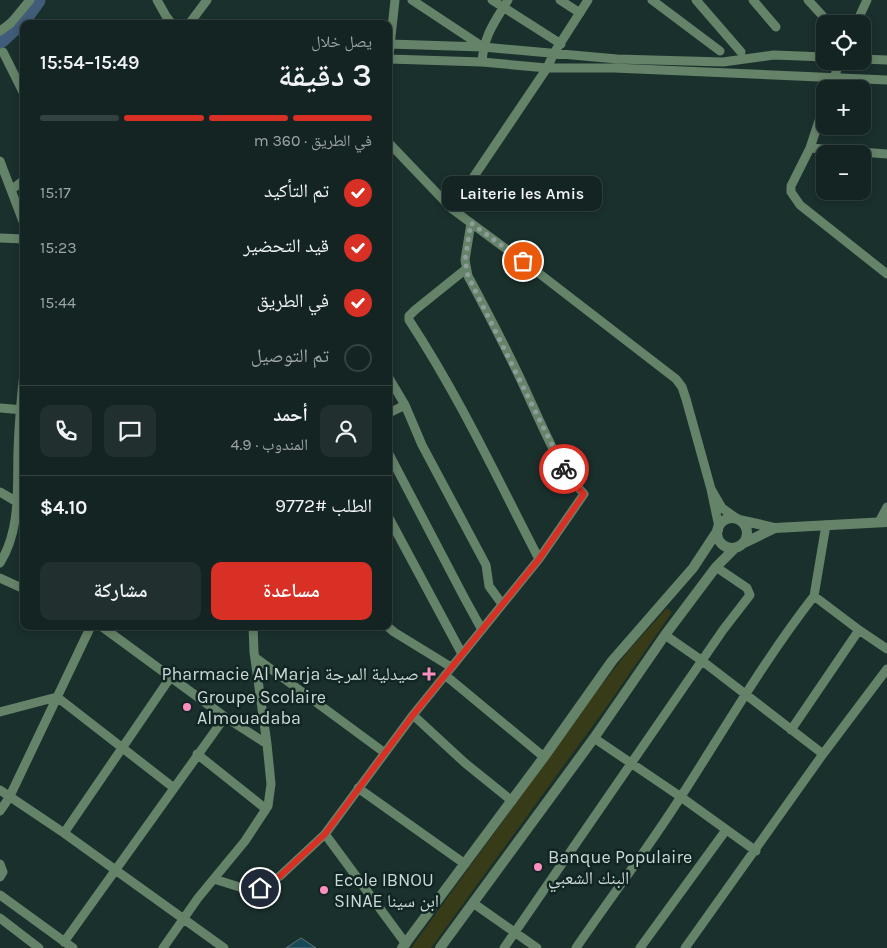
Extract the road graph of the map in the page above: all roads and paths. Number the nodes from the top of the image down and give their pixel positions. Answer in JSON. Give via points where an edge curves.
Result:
{"nodes":[{"id":1,"x":30,"y":0,"type":"edge"},
{"id":2,"x":157,"y":0,"type":"edge"},
{"id":3,"x":207,"y":0,"type":"edge"},
{"id":4,"x":395,"y":0,"type":"edge"},
{"id":5,"x":412,"y":0,"type":"edge"},
{"id":6,"x":492,"y":0,"type":"edge"},
{"id":7,"x":560,"y":0,"type":"edge"},
{"id":8,"x":588,"y":0,"type":"edge"},
{"id":9,"x":652,"y":0,"type":"edge"},
{"id":10,"x":696,"y":0,"type":"edge"},
{"id":11,"x":753,"y":0,"type":"edge"},
{"id":12,"x":808,"y":0,"type":"edge"},
{"id":13,"x":867,"y":0,"type":"edge"},
{"id":14,"x":506,"y":4,"type":"edge"},
{"id":15,"x":580,"y":13,"type":"junction"},
{"id":16,"x":822,"y":15,"type":"edge"},
{"id":17,"x":860,"y":15,"type":"edge"},
{"id":18,"x":169,"y":20,"type":"edge"},
{"id":19,"x":192,"y":20,"type":"edge"},
{"id":20,"x":392,"y":22,"type":"edge"},
{"id":21,"x":11,"y":23,"type":"junction"},
{"id":22,"x":0,"y":24,"type":"edge"},
{"id":23,"x":776,"y":27,"type":"dead end"},
{"id":24,"x":0,"y":31,"type":"edge"},
{"id":25,"x":392,"y":44,"type":"edge"},
{"id":26,"x":562,"y":44,"type":"junction"},
{"id":27,"x":483,"y":48,"type":"junction"},
{"id":28,"x":720,"y":51,"type":"dead end"},
{"id":29,"x":3,"y":52,"type":"dead end"},
{"id":30,"x":741,"y":52,"type":"dead end"},
{"id":31,"x":554,"y":53,"type":"junction"},
{"id":32,"x":816,"y":57,"type":"edge"},
{"id":33,"x":392,"y":59,"type":"edge"},
{"id":34,"x":871,"y":59,"type":"edge"},
{"id":35,"x":887,"y":60,"type":"edge"},
{"id":36,"x":482,"y":62,"type":"junction"},
{"id":37,"x":547,"y":68,"type":"junction"},
{"id":38,"x":836,"y":70,"type":"edge"},
{"id":39,"x":834,"y":76,"type":"junction"},
{"id":40,"x":833,"y":80,"type":"edge"},
{"id":41,"x":887,"y":80,"type":"edge"},
{"id":42,"x":20,"y":86,"type":"edge"},
{"id":43,"x":816,"y":130,"type":"edge"},
{"id":44,"x":392,"y":146,"type":"edge"},
{"id":45,"x":810,"y":148,"type":"junction"},
{"id":46,"x":887,"y":154,"type":"edge"},
{"id":47,"x":0,"y":161,"type":"edge"},
{"id":48,"x":20,"y":183,"type":"edge"},
{"id":49,"x":11,"y":190,"type":"junction"},
{"id":50,"x":452,"y":209,"type":"junction"},
{"id":51,"x":20,"y":214,"type":"edge"},
{"id":52,"x":471,"y":223,"type":"junction"},
{"id":53,"x":0,"y":238,"type":"edge"},
{"id":54,"x":20,"y":239,"type":"edge"},
{"id":55,"x":466,"y":269,"type":"junction"},
{"id":56,"x":887,"y":274,"type":"edge"},
{"id":57,"x":392,"y":383,"type":"edge"},
{"id":58,"x":406,"y":405,"type":"junction"},
{"id":59,"x":0,"y":408,"type":"edge"},
{"id":60,"x":20,"y":410,"type":"edge"},
{"id":61,"x":392,"y":412,"type":"edge"},
{"id":62,"x":20,"y":447,"type":"edge"},
{"id":63,"x":392,"y":460,"type":"edge"},
{"id":64,"x":711,"y":489,"type":"junction"},
{"id":65,"x":0,"y":492,"type":"edge"},
{"id":66,"x":17,"y":502,"type":"junction"},
{"id":67,"x":887,"y":507,"type":"edge"},
{"id":68,"x":20,"y":513,"type":"edge"},
{"id":69,"x":738,"y":519,"type":"junction"},
{"id":70,"x":883,"y":522,"type":"edge"},
{"id":71,"x":392,"y":524,"type":"edge"},
{"id":72,"x":826,"y":524,"type":"junction"},
{"id":73,"x":718,"y":528,"type":"junction"},
{"id":74,"x":775,"y":528,"type":"junction"},
{"id":75,"x":740,"y":545,"type":"junction"},
{"id":76,"x":539,"y":559,"type":"junction"},
{"id":77,"x":0,"y":563,"type":"edge"},
{"id":78,"x":716,"y":567,"type":"junction"},
{"id":79,"x":0,"y":578,"type":"edge"},
{"id":80,"x":20,"y":587,"type":"edge"},
{"id":81,"x":814,"y":596,"type":"junction"},
{"id":82,"x":502,"y":604,"type":"junction"},
{"id":83,"x":481,"y":628,"type":"junction"},
{"id":84,"x":89,"y":630,"type":"edge"},
{"id":85,"x":106,"y":630,"type":"edge"},
{"id":86,"x":253,"y":630,"type":"edge"},
{"id":87,"x":392,"y":630,"type":"edge"},
{"id":88,"x":859,"y":630,"type":"junction"},
{"id":89,"x":665,"y":635,"type":"junction"},
{"id":90,"x":887,"y":649,"type":"edge"},
{"id":91,"x":462,"y":654,"type":"junction"},
{"id":92,"x":256,"y":658,"type":"junction"},
{"id":93,"x":701,"y":660,"type":"junction"},
{"id":94,"x":451,"y":667,"type":"junction"},
{"id":95,"x":887,"y":669,"type":"edge"},
{"id":96,"x":445,"y":675,"type":"junction"},
{"id":97,"x":170,"y":678,"type":"junction"},
{"id":98,"x":745,"y":694,"type":"junction"},
{"id":99,"x":57,"y":697,"type":"junction"},
{"id":100,"x":0,"y":712,"type":"edge"},
{"id":101,"x":413,"y":715,"type":"junction"},
{"id":102,"x":225,"y":717,"type":"junction"},
{"id":103,"x":791,"y":730,"type":"junction"},
{"id":104,"x":594,"y":738,"type":"junction"},
{"id":105,"x":268,"y":744,"type":"junction"},
{"id":106,"x":123,"y":748,"type":"junction"},
{"id":107,"x":385,"y":753,"type":"junction"},
{"id":108,"x":197,"y":754,"type":"junction"},
{"id":109,"x":823,"y":754,"type":"junction"},
{"id":110,"x":544,"y":757,"type":"junction"},
{"id":111,"x":631,"y":764,"type":"junction"},
{"id":112,"x":174,"y":788,"type":"junction"},
{"id":113,"x":358,"y":788,"type":"junction"},
{"id":114,"x":0,"y":790,"type":"edge"},
{"id":115,"x":681,"y":797,"type":"junction"},
{"id":116,"x":9,"y":798,"type":"junction"},
{"id":117,"x":512,"y":801,"type":"junction"},
{"id":118,"x":266,"y":809,"type":"junction"},
{"id":119,"x":0,"y":811,"type":"edge"},
{"id":120,"x":726,"y":830,"type":"junction"},
{"id":121,"x":64,"y":833,"type":"junction"},
{"id":122,"x":325,"y":834,"type":"junction"},
{"id":123,"x":756,"y":851,"type":"junction"},
{"id":124,"x":0,"y":864,"type":"edge"},
{"id":125,"x":465,"y":864,"type":"junction"},
{"id":126,"x":116,"y":869,"type":"junction"},
{"id":127,"x":0,"y":877,"type":"edge"},
{"id":128,"x":214,"y":879,"type":"junction"},
{"id":129,"x":0,"y":896,"type":"edge"},
{"id":130,"x":473,"y":903,"type":"junction"},
{"id":131,"x":0,"y":918,"type":"edge"},
{"id":132,"x":184,"y":918,"type":"junction"},
{"id":133,"x":515,"y":933,"type":"junction"},
{"id":134,"x":64,"y":942,"type":"junction"},
{"id":135,"x":404,"y":946,"type":"edge"},
{"id":136,"x":39,"y":948,"type":"edge"},
{"id":137,"x":72,"y":948,"type":"edge"},
{"id":138,"x":163,"y":948,"type":"edge"},
{"id":139,"x":224,"y":948,"type":"edge"},
{"id":140,"x":440,"y":948,"type":"edge"},
{"id":141,"x":504,"y":948,"type":"edge"},
{"id":142,"x":537,"y":948,"type":"edge"},
{"id":143,"x":576,"y":948,"type":"edge"},
{"id":144,"x":640,"y":948,"type":"edge"},
{"id":145,"x":686,"y":948,"type":"edge"}],
"edges":[{"from":1,"to":21,"type":"street"},
{"from":2,"to":18,"type":"street"},
{"from":3,"to":19,"type":"street"},
{"from":4,"to":20,"type":"street"},
{"from":5,"to":27,"type":"street"},
{"from":6,"to":14,"type":"street"},
{"from":7,"to":15,"type":"street"},
{"from":8,"to":15,"type":"street"},
{"from":9,"to":28,"type":"street"},
{"from":10,"to":30,"type":"street"},
{"from":11,"to":23,"type":"street"},
{"from":12,"to":16,"type":"street"},
{"from":13,"to":17,"type":"street"},
{"from":14,"to":26,"type":"street"},
{"from":14,"to":27,"type":"street","via":[[487,34]]},
{"from":15,"to":26,"type":"street"},
{"from":21,"to":22,"type":"street"},
{"from":21,"to":24,"type":"street"},
{"from":25,"to":27,"type":"street"},
{"from":26,"to":31,"type":"street"},
{"from":27,"to":31,"type":"street"},
{"from":27,"to":36,"type":"street"},
{"from":29,"to":42,"type":"street"},
{"from":31,"to":32,"type":"street","via":[[617,59],[723,62],[774,55]]},
{"from":31,"to":37,"type":"street"},
{"from":33,"to":36,"type":"street"},
{"from":34,"to":35,"type":"street"},
{"from":36,"to":37,"type":"street"},
{"from":37,"to":39,"type":"street"},
{"from":37,"to":50,"type":"street"},
{"from":38,"to":39,"type":"street"},
{"from":39,"to":40,"type":"street"},
{"from":39,"to":41,"type":"street"},
{"from":43,"to":45,"type":"street"},
{"from":44,"to":50,"type":"street"},
{"from":45,"to":46,"type":"street"},
{"from":45,"to":56,"type":"street","via":[[791,186],[794,199]]},
{"from":47,"to":49,"type":"street"},
{"from":48,"to":49,"type":"street"},
{"from":49,"to":51,"type":"street"},
{"from":50,"to":52,"type":"street"},
{"from":52,"to":55,"type":"street"},
{"from":52,"to":64,"type":"street","via":[[676,379],[686,399]]},
{"from":53,"to":54,"type":"street"},
{"from":55,"to":76,"type":"street","via":[[546,435],[568,474],[584,494]]},
{"from":55,"to":76,"type":"street","via":[[415,310],[409,320],[436,361]]},
{"from":57,"to":58,"type":"street"},
{"from":58,"to":61,"type":"street"},
{"from":58,"to":82,"type":"street","via":[[422,445],[486,564],[489,586]]},
{"from":59,"to":60,"type":"street"},
{"from":62,"to":66,"type":"street"},
{"from":63,"to":83,"type":"street"},
{"from":64,"to":69,"type":"street","via":[[722,508]]},
{"from":64,"to":73,"type":"street"},
{"from":65,"to":66,"type":"street"},
{"from":66,"to":68,"type":"street"},
{"from":67,"to":70,"type":"street"},
{"from":68,"to":77,"type":"street"},
{"from":69,"to":73,"type":"street","via":[[726,519]]},
{"from":69,"to":74,"type":"street"},
{"from":69,"to":75,"type":"street","via":[[747,533]]},
{"from":70,"to":72,"type":"street"},
{"from":71,"to":91,"type":"street"},
{"from":72,"to":74,"type":"street"},
{"from":72,"to":81,"type":"street"},
{"from":73,"to":75,"type":"street","via":[[721,543],[730,548]]},
{"from":73,"to":110,"type":"street","via":[[693,568],[612,661]]},
{"from":74,"to":75,"type":"street"},
{"from":75,"to":78,"type":"street"},
{"from":76,"to":82,"type":"street"},
{"from":78,"to":89,"type":"street"},
{"from":78,"to":93,"type":"street","via":[[747,588],[750,595]]},
{"from":79,"to":80,"type":"street"},
{"from":81,"to":88,"type":"street"},
{"from":81,"to":98,"type":"street"},
{"from":82,"to":83,"type":"street"},
{"from":83,"to":91,"type":"street"},
{"from":84,"to":99,"type":"street"},
{"from":85,"to":97,"type":"street"},
{"from":86,"to":92,"type":"street"},
{"from":87,"to":94,"type":"street"},
{"from":88,"to":90,"type":"street"},
{"from":88,"to":103,"type":"street"},
{"from":89,"to":93,"type":"street"},
{"from":89,"to":104,"type":"street"},
{"from":91,"to":94,"type":"street"},
{"from":92,"to":105,"type":"street"},
{"from":92,"to":107,"type":"street"},
{"from":93,"to":98,"type":"street"},
{"from":93,"to":111,"type":"street"},
{"from":94,"to":96,"type":"street"},
{"from":95,"to":109,"type":"street"},
{"from":96,"to":101,"type":"street"},
{"from":96,"to":110,"type":"street"},
{"from":97,"to":102,"type":"street"},
{"from":97,"to":106,"type":"street"},
{"from":98,"to":103,"type":"street"},
{"from":98,"to":115,"type":"street"},
{"from":99,"to":100,"type":"street"},
{"from":99,"to":106,"type":"street"},
{"from":99,"to":116,"type":"street"},
{"from":101,"to":107,"type":"street"},
{"from":101,"to":117,"type":"street"},
{"from":102,"to":105,"type":"street"},
{"from":102,"to":108,"type":"street"},
{"from":103,"to":109,"type":"street"},
{"from":104,"to":111,"type":"street"},
{"from":104,"to":130,"type":"street"},
{"from":105,"to":118,"type":"street","via":[[271,794]]},
{"from":106,"to":112,"type":"street"},
{"from":106,"to":121,"type":"street"},
{"from":107,"to":113,"type":"street"},
{"from":108,"to":112,"type":"street"},
{"from":108,"to":118,"type":"street"},
{"from":109,"to":123,"type":"street"},
{"from":110,"to":117,"type":"street"},
{"from":111,"to":115,"type":"street"},
{"from":111,"to":133,"type":"street"},
{"from":112,"to":126,"type":"street"},
{"from":113,"to":122,"type":"street"},
{"from":113,"to":125,"type":"street"},
{"from":114,"to":116,"type":"street"},
{"from":115,"to":120,"type":"street"},
{"from":115,"to":143,"type":"street"},
{"from":116,"to":119,"type":"street"},
{"from":116,"to":121,"type":"street"},
{"from":117,"to":125,"type":"street"},
{"from":118,"to":128,"type":"street"},
{"from":120,"to":123,"type":"street"},
{"from":120,"to":144,"type":"street"},
{"from":121,"to":126,"type":"street"},
{"from":122,"to":128,"type":"street","via":[[280,876],[260,888],[249,890]]},
{"from":122,"to":135,"type":"street"},
{"from":123,"to":145,"type":"street"},
{"from":124,"to":127,"type":"street","via":[[3,872]]},
{"from":125,"to":135,"type":"street"},
{"from":126,"to":132,"type":"street"},
{"from":126,"to":134,"type":"street"},
{"from":128,"to":132,"type":"street"},
{"from":129,"to":134,"type":"street"},
{"from":130,"to":133,"type":"street"},
{"from":130,"to":140,"type":"street"},
{"from":131,"to":136,"type":"street"},
{"from":132,"to":138,"type":"street"},
{"from":132,"to":139,"type":"street"},
{"from":133,"to":141,"type":"street"},
{"from":133,"to":142,"type":"street"},
{"from":134,"to":137,"type":"street"}]}
